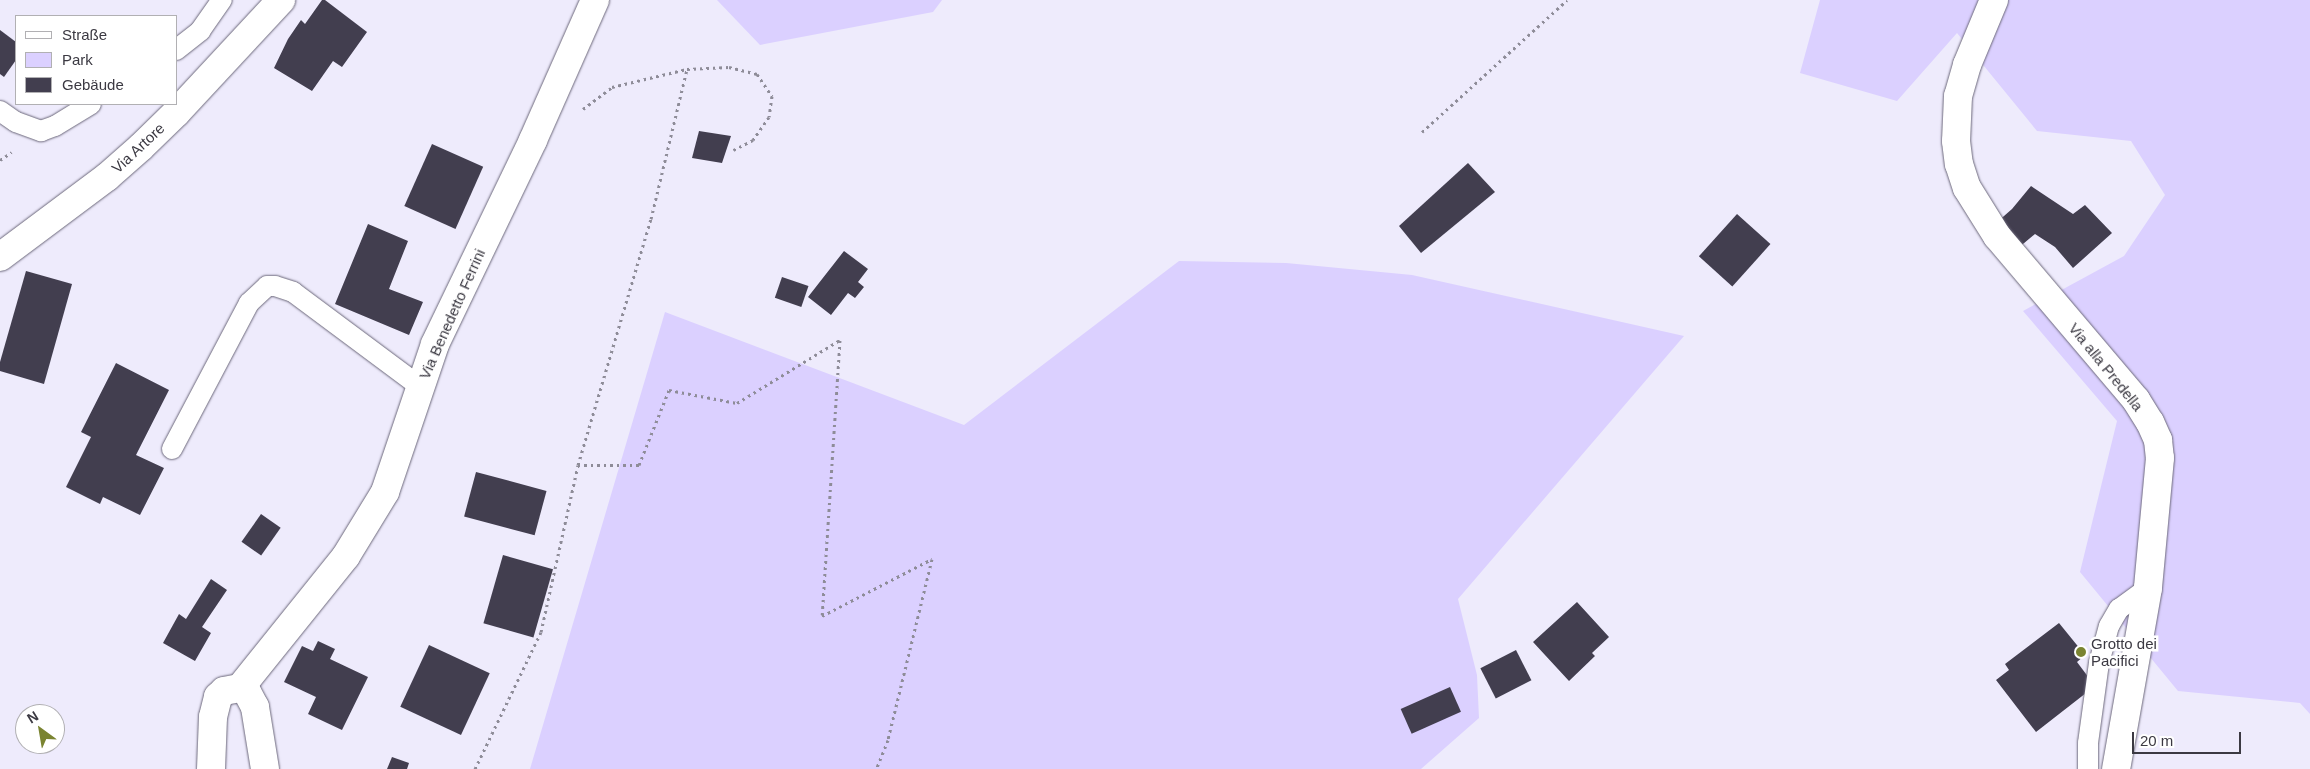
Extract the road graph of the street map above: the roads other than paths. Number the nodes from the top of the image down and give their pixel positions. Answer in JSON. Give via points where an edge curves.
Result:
{"nodes":[{"id":1,"x":222,"y":0,"type":"edge"},
{"id":2,"x":281,"y":0,"type":"edge"},
{"id":3,"x":595,"y":0,"type":"edge"},
{"id":4,"x":1994,"y":0,"type":"edge"},
{"id":5,"x":178,"y":48,"type":"edge"},
{"id":6,"x":89,"y":105,"type":"edge"},
{"id":7,"x":0,"y":111,"type":"edge"},
{"id":8,"x":0,"y":257,"type":"edge"},
{"id":9,"x":419,"y":386,"type":"junction"},
{"id":10,"x":172,"y":449,"type":"dead end"},
{"id":11,"x":2148,"y":588,"type":"junction"},
{"id":12,"x":240,"y":688,"type":"junction"},
{"id":13,"x":211,"y":769,"type":"edge"},
{"id":14,"x":266,"y":769,"type":"edge"},
{"id":15,"x":2088,"y":769,"type":"edge"},
{"id":16,"x":2116,"y":769,"type":"edge"}],
"edges":[{"from":1,"to":5,"type":"lane","via":[[200,31]]},
{"from":2,"to":8,"type":"street","name":"Via Artore","via":[[141,148]]},
{"from":3,"to":9,"type":"street","name":"Via Benedetto Ferrini","via":[[533,140],[435,344]]},
{"from":4,"to":11,"type":"street","name":"Via alla Predella","via":[[1958,96],[1956,141],[1960,164],[1967,188],[1997,236],[2136,400],[2153,428],[2160,458]]},
{"from":6,"to":7,"type":"lane","via":[[56,126],[41,131],[16,122]]},
{"from":9,"to":10,"type":"lane","via":[[293,292],[267,286],[249,303]]},
{"from":9,"to":12,"type":"street","name":"Via Benedetto Ferrini","via":[[386,492],[365,528]]},
{"from":11,"to":15,"type":"lane","via":[[2119,609],[2109,626],[2099,663],[2088,743]]},
{"from":11,"to":16,"type":"street","name":"Via alla Predella"},
{"from":12,"to":13,"type":"street","via":[[224,691],[218,697],[213,716]]},
{"from":12,"to":14,"type":"street","via":[[255,707]]}]}
